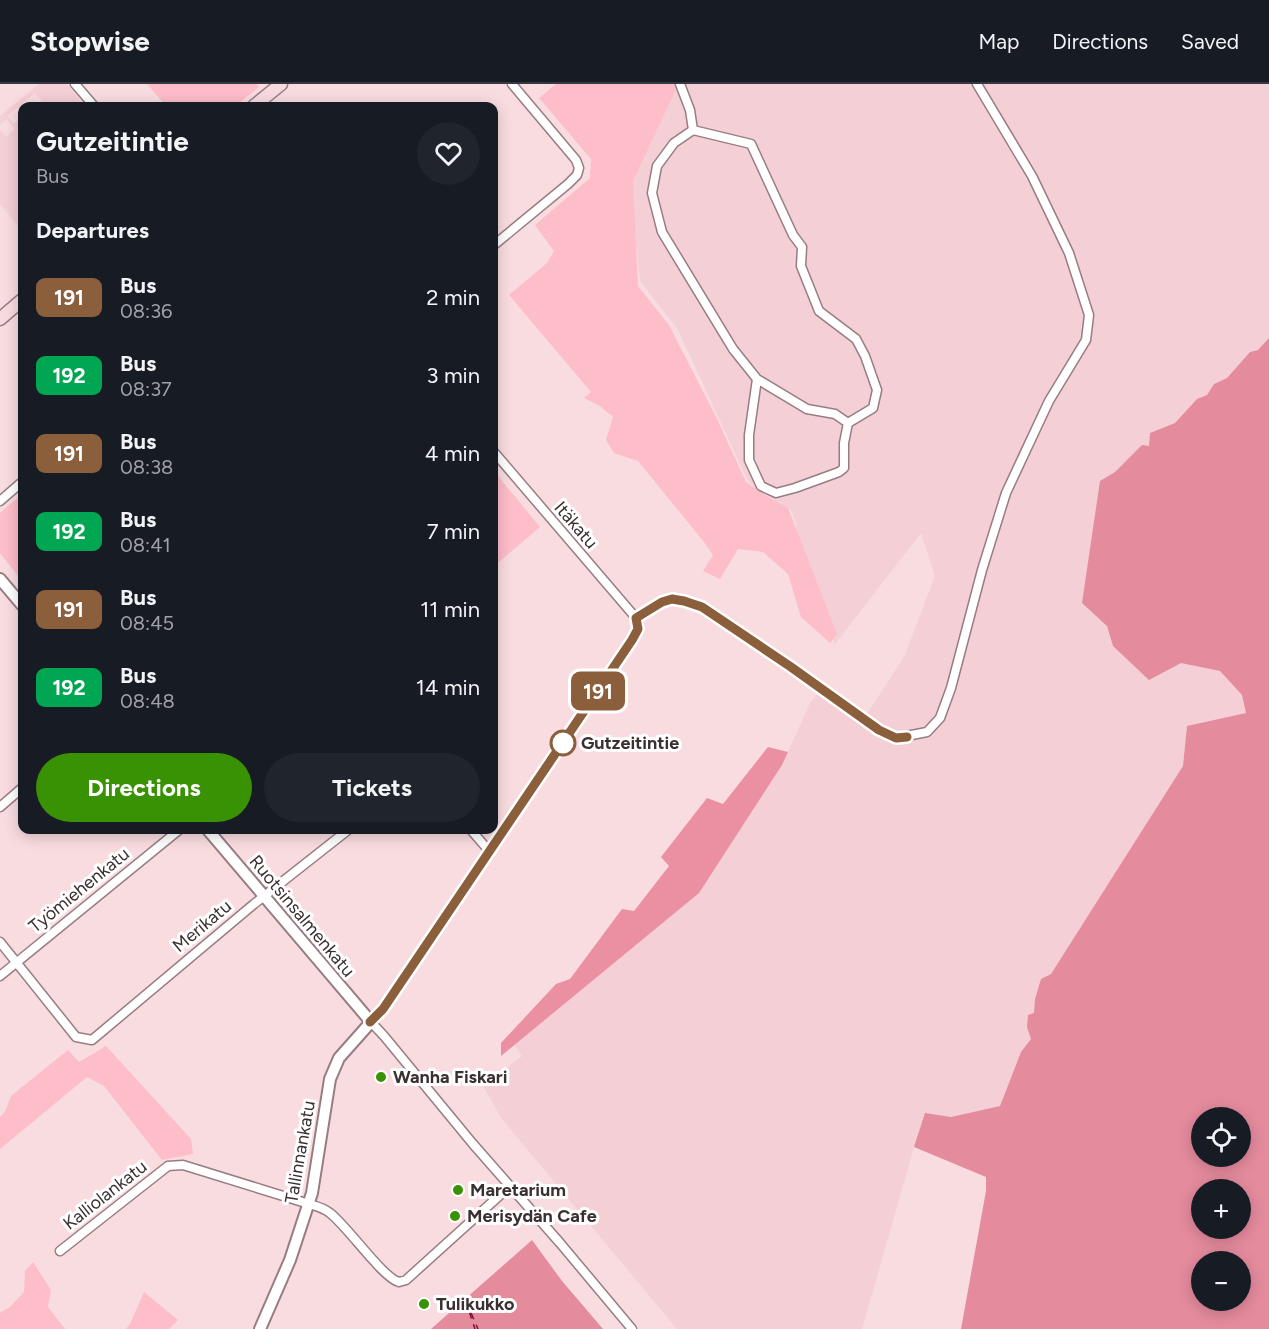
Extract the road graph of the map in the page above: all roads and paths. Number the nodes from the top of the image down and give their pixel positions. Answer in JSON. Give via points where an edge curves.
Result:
{"nodes":[{"id":1,"x":75,"y":84,"type":"edge"},
{"id":2,"x":512,"y":84,"type":"edge"},
{"id":3,"x":680,"y":84,"type":"edge"},
{"id":4,"x":978,"y":84,"type":"edge"},
{"id":5,"x":273,"y":87,"type":"edge"},
{"id":6,"x":91,"y":102,"type":"edge"},
{"id":7,"x":258,"y":102,"type":"edge"},
{"id":8,"x":693,"y":130,"type":"junction"},
{"id":9,"x":498,"y":242,"type":"edge"},
{"id":10,"x":18,"y":303,"type":"edge"},
{"id":11,"x":0,"y":319,"type":"edge"},
{"id":12,"x":757,"y":379,"type":"junction"},
{"id":13,"x":848,"y":423,"type":"junction"},
{"id":14,"x":498,"y":457,"type":"edge"},
{"id":15,"x":18,"y":485,"type":"edge"},
{"id":16,"x":0,"y":501,"type":"edge"},
{"id":17,"x":0,"y":579,"type":"edge"},
{"id":18,"x":18,"y":600,"type":"edge"},
{"id":19,"x":636,"y":618,"type":"junction"},
{"id":20,"x":18,"y":791,"type":"edge"},
{"id":21,"x":0,"y":807,"type":"edge"},
{"id":22,"x":174,"y":834,"type":"edge"},
{"id":23,"x":211,"y":834,"type":"edge"},
{"id":24,"x":343,"y":834,"type":"edge"},
{"id":25,"x":474,"y":834,"type":"edge"},
{"id":26,"x":490,"y":852,"type":"junction"},
{"id":27,"x":263,"y":896,"type":"junction"},
{"id":28,"x":0,"y":942,"type":"edge"},
{"id":29,"x":17,"y":962,"type":"junction"},
{"id":30,"x":0,"y":976,"type":"edge"},
{"id":31,"x":370,"y":1022,"type":"junction"},
{"id":32,"x":510,"y":1186,"type":"junction"},
{"id":33,"x":309,"y":1204,"type":"junction"},
{"id":34,"x":60,"y":1251,"type":"dead end"},
{"id":35,"x":260,"y":1329,"type":"edge"},
{"id":36,"x":632,"y":1329,"type":"edge"}],
"edges":[{"from":1,"to":6,"type":"street"},
{"from":2,"to":9,"type":"street","via":[[579,168],[568,184]]},
{"from":3,"to":8,"type":"street"},
{"from":4,"to":19,"type":"street","via":[[1032,176],[1069,253],[1089,315],[1086,340],[1049,401],[1006,493],[940,718],[927,732],[896,738],[702,607],[672,599]]},
{"from":5,"to":7,"type":"main road"},
{"from":8,"to":12,"type":"street","via":[[674,143],[657,166],[654,203],[662,231],[733,349]]},
{"from":8,"to":13,"type":"street","via":[[751,144],[802,247],[801,266],[819,311],[856,339],[865,356],[877,390],[873,408]]},
{"from":10,"to":11,"type":"main road"},
{"from":12,"to":13,"type":"street","via":[[807,409],[835,414]]},
{"from":12,"to":13,"type":"street","via":[[749,460],[761,486],[776,493],[839,472],[844,468]]},
{"from":14,"to":19,"type":"street","name":"Itäkatu"},
{"from":15,"to":16,"type":"street"},
{"from":17,"to":18,"type":"street"},
{"from":19,"to":26,"type":"street","via":[[638,629],[633,638]]},
{"from":20,"to":21,"type":"street"},
{"from":22,"to":29,"type":"street","name":"Työmiehenkatu"},
{"from":23,"to":27,"type":"street","name":"Ruotsinsalmenkatu"},
{"from":24,"to":27,"type":"street","name":"Merikatu"},
{"from":25,"to":26,"type":"street"},
{"from":26,"to":31,"type":"street","via":[[383,1009]]},
{"from":27,"to":29,"type":"street","name":"Merikatu","via":[[92,1040],[76,1037]]},
{"from":27,"to":31,"type":"street","name":"Ruotsinsalmenkatu"},
{"from":28,"to":29,"type":"street"},
{"from":29,"to":30,"type":"street","name":"Työmiehenkatu"},
{"from":31,"to":32,"type":"street"},
{"from":31,"to":33,"type":"street","name":"Tallinnankatu","via":[[339,1058],[330,1078]]},
{"from":32,"to":33,"type":"street","name":"Kalliolankatu","via":[[406,1280],[399,1282],[328,1211]]},
{"from":32,"to":36,"type":"street"},
{"from":33,"to":34,"type":"street","name":"Kalliolankatu","via":[[183,1165],[168,1166]]},
{"from":33,"to":35,"type":"street","name":"Tallinnankatu"}]}
